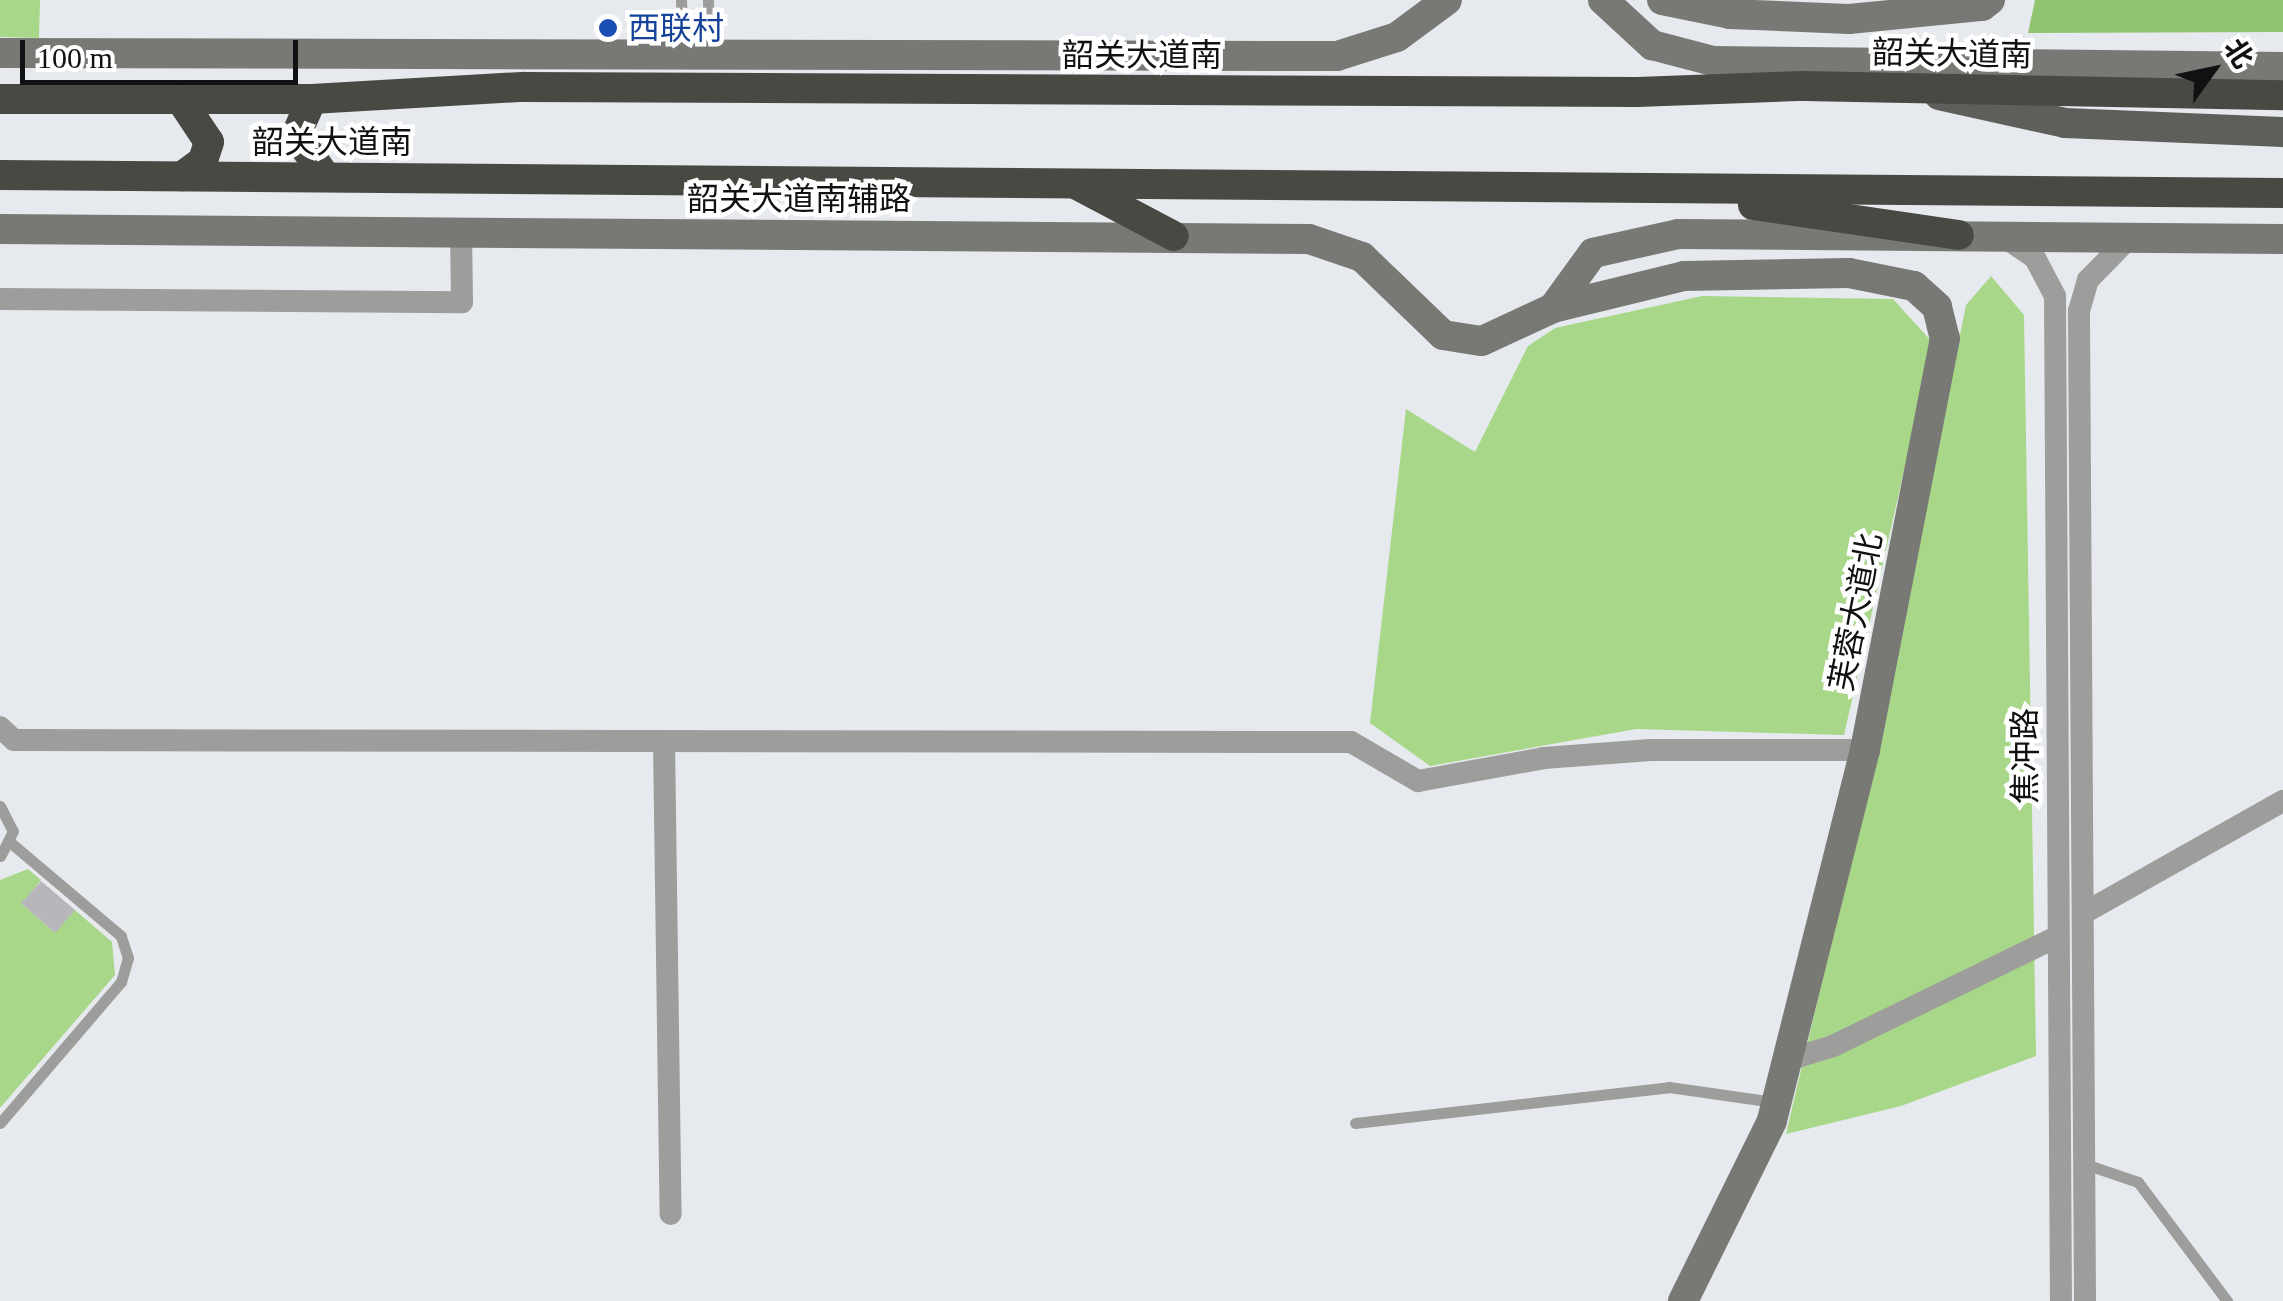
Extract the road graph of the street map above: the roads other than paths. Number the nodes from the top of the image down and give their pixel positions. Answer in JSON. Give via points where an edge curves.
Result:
{"nodes":[{"id":1,"x":681,"y":0,"type":"edge"},
{"id":2,"x":708,"y":0,"type":"edge"},
{"id":3,"x":1447,"y":0,"type":"edge"},
{"id":4,"x":1603,"y":0,"type":"edge"},
{"id":5,"x":1662,"y":0,"type":"edge"},
{"id":6,"x":1990,"y":0,"type":"edge"},
{"id":7,"x":696,"y":51,"type":"junction"},
{"id":8,"x":0,"y":53,"type":"edge"},
{"id":9,"x":2283,"y":67,"type":"edge"},
{"id":10,"x":1912,"y":89,"type":"junction"},
{"id":11,"x":2283,"y":95,"type":"edge"},
{"id":12,"x":0,"y":99,"type":"edge"},
{"id":13,"x":182,"y":100,"type":"junction"},
{"id":14,"x":312,"y":100,"type":"junction"},
{"id":15,"x":2283,"y":132,"type":"edge"},
{"id":16,"x":0,"y":175,"type":"edge"},
{"id":17,"x":182,"y":176,"type":"junction"},
{"id":18,"x":325,"y":176,"type":"junction"},
{"id":19,"x":1072,"y":182,"type":"junction"},
{"id":20,"x":1646,"y":190,"type":"junction"},
{"id":21,"x":2283,"y":193,"type":"edge"},
{"id":22,"x":0,"y":229,"type":"edge"},
{"id":23,"x":461,"y":232,"type":"junction"},
{"id":24,"x":1174,"y":236,"type":"junction"},
{"id":25,"x":1959,"y":236,"type":"junction"},
{"id":26,"x":2001,"y":236,"type":"junction"},
{"id":27,"x":2129,"y":238,"type":"junction"},
{"id":28,"x":2283,"y":239,"type":"edge"},
{"id":29,"x":0,"y":299,"type":"edge"},
{"id":30,"x":1553,"y":308,"type":"junction"},
{"id":31,"x":0,"y":727,"type":"edge"},
{"id":32,"x":664,"y":742,"type":"junction"},
{"id":33,"x":1865,"y":750,"type":"junction"},
{"id":34,"x":2283,"y":801,"type":"edge"},
{"id":35,"x":0,"y":806,"type":"edge"},
{"id":36,"x":11,"y":843,"type":"junction"},
{"id":37,"x":0,"y":856,"type":"edge"},
{"id":38,"x":2084,"y":913,"type":"junction"},
{"id":39,"x":2058,"y":936,"type":"junction"},
{"id":40,"x":1791,"y":1058,"type":"junction"},
{"id":41,"x":1778,"y":1103,"type":"junction"},
{"id":42,"x":0,"y":1123,"type":"edge"},
{"id":43,"x":1354,"y":1124,"type":"dead end"},
{"id":44,"x":2085,"y":1164,"type":"junction"},
{"id":45,"x":671,"y":1214,"type":"dead end"},
{"id":46,"x":1684,"y":1301,"type":"edge"},
{"id":47,"x":2061,"y":1301,"type":"edge"},
{"id":48,"x":2085,"y":1301,"type":"edge"},
{"id":49,"x":2227,"y":1301,"type":"edge"}],
"edges":[{"from":1,"to":7,"type":"lane"},
{"from":2,"to":7,"type":"lane"},
{"from":3,"to":7,"type":"street","via":[[1407,32],[1337,56]]},
{"from":4,"to":9,"type":"street","via":[[1652,45],[1714,62]]},
{"from":5,"to":6,"type":"street","via":[[1730,14],[1849,19]]},
{"from":7,"to":8,"type":"street"},
{"from":10,"to":11,"type":"highway","name":"韶关大道南"},
{"from":10,"to":14,"type":"highway","name":"韶关大道南","via":[[523,88]]},
{"from":10,"to":15,"type":"main road","via":[[2065,123]]},
{"from":12,"to":13,"type":"highway","name":"韶关大道南"},
{"from":13,"to":14,"type":"highway","name":"韶关大道南"},
{"from":13,"to":17,"type":"highway","via":[[209,142],[203,161]]},
{"from":14,"to":18,"type":"highway","via":[[296,136]]},
{"from":16,"to":17,"type":"highway","name":"韶关大道南"},
{"from":17,"to":18,"type":"highway","name":"韶关大道南"},
{"from":18,"to":19,"type":"highway","name":"韶关大道南"},
{"from":19,"to":20,"type":"highway","name":"韶关大道南"},
{"from":19,"to":24,"type":"highway"},
{"from":20,"to":21,"type":"highway","name":"韶关大道南"},
{"from":20,"to":25,"type":"highway"},
{"from":22,"to":23,"type":"street","name":"韶关大道南辅路"},
{"from":23,"to":24,"type":"street","name":"韶关大道南辅路"},
{"from":23,"to":29,"type":"street","via":[[462,302]]},
{"from":24,"to":30,"type":"street","name":"韶关大道南辅路","via":[[1336,244],[1386,275],[1443,335],[1460,339],[1498,336]]},
{"from":25,"to":26,"type":"street"},
{"from":25,"to":30,"type":"street","via":[[1647,237],[1593,254]]},
{"from":26,"to":27,"type":"street"},
{"from":26,"to":39,"type":"street","name":"焦冲路","via":[[2035,258],[2055,296]]},
{"from":27,"to":28,"type":"street"},
{"from":27,"to":38,"type":"street","name":"焦冲路","via":[[2094,272],[2079,311]]},
{"from":30,"to":33,"type":"street","name":"芙蓉大道北","via":[[1684,276],[1849,273],[1914,286],[1937,306],[1945,338]]},
{"from":31,"to":32,"type":"street","via":[[14,740]]},
{"from":32,"to":33,"type":"street","via":[[1351,742],[1418,780],[1544,758],[1651,750]]},
{"from":32,"to":45,"type":"street"},
{"from":33,"to":40,"type":"street","name":"芙蓉大道北"},
{"from":34,"to":38,"type":"street"},
{"from":35,"to":36,"type":"lane","via":[[11,820]]},
{"from":36,"to":37,"type":"lane"},
{"from":36,"to":42,"type":"lane","via":[[121,936],[128,958],[121,982]]},
{"from":38,"to":44,"type":"street","name":"焦冲路"},
{"from":39,"to":40,"type":"street","via":[[1833,1046]]},
{"from":39,"to":47,"type":"street","name":"焦冲路"},
{"from":40,"to":41,"type":"street","name":"芙蓉大道北"},
{"from":41,"to":43,"type":"lane","via":[[1669,1087]]},
{"from":41,"to":46,"type":"street","name":"芙蓉大道北","via":[[1751,1172]]},
{"from":44,"to":48,"type":"street","name":"焦冲路"},
{"from":44,"to":49,"type":"lane","via":[[2138,1182]]}]}
